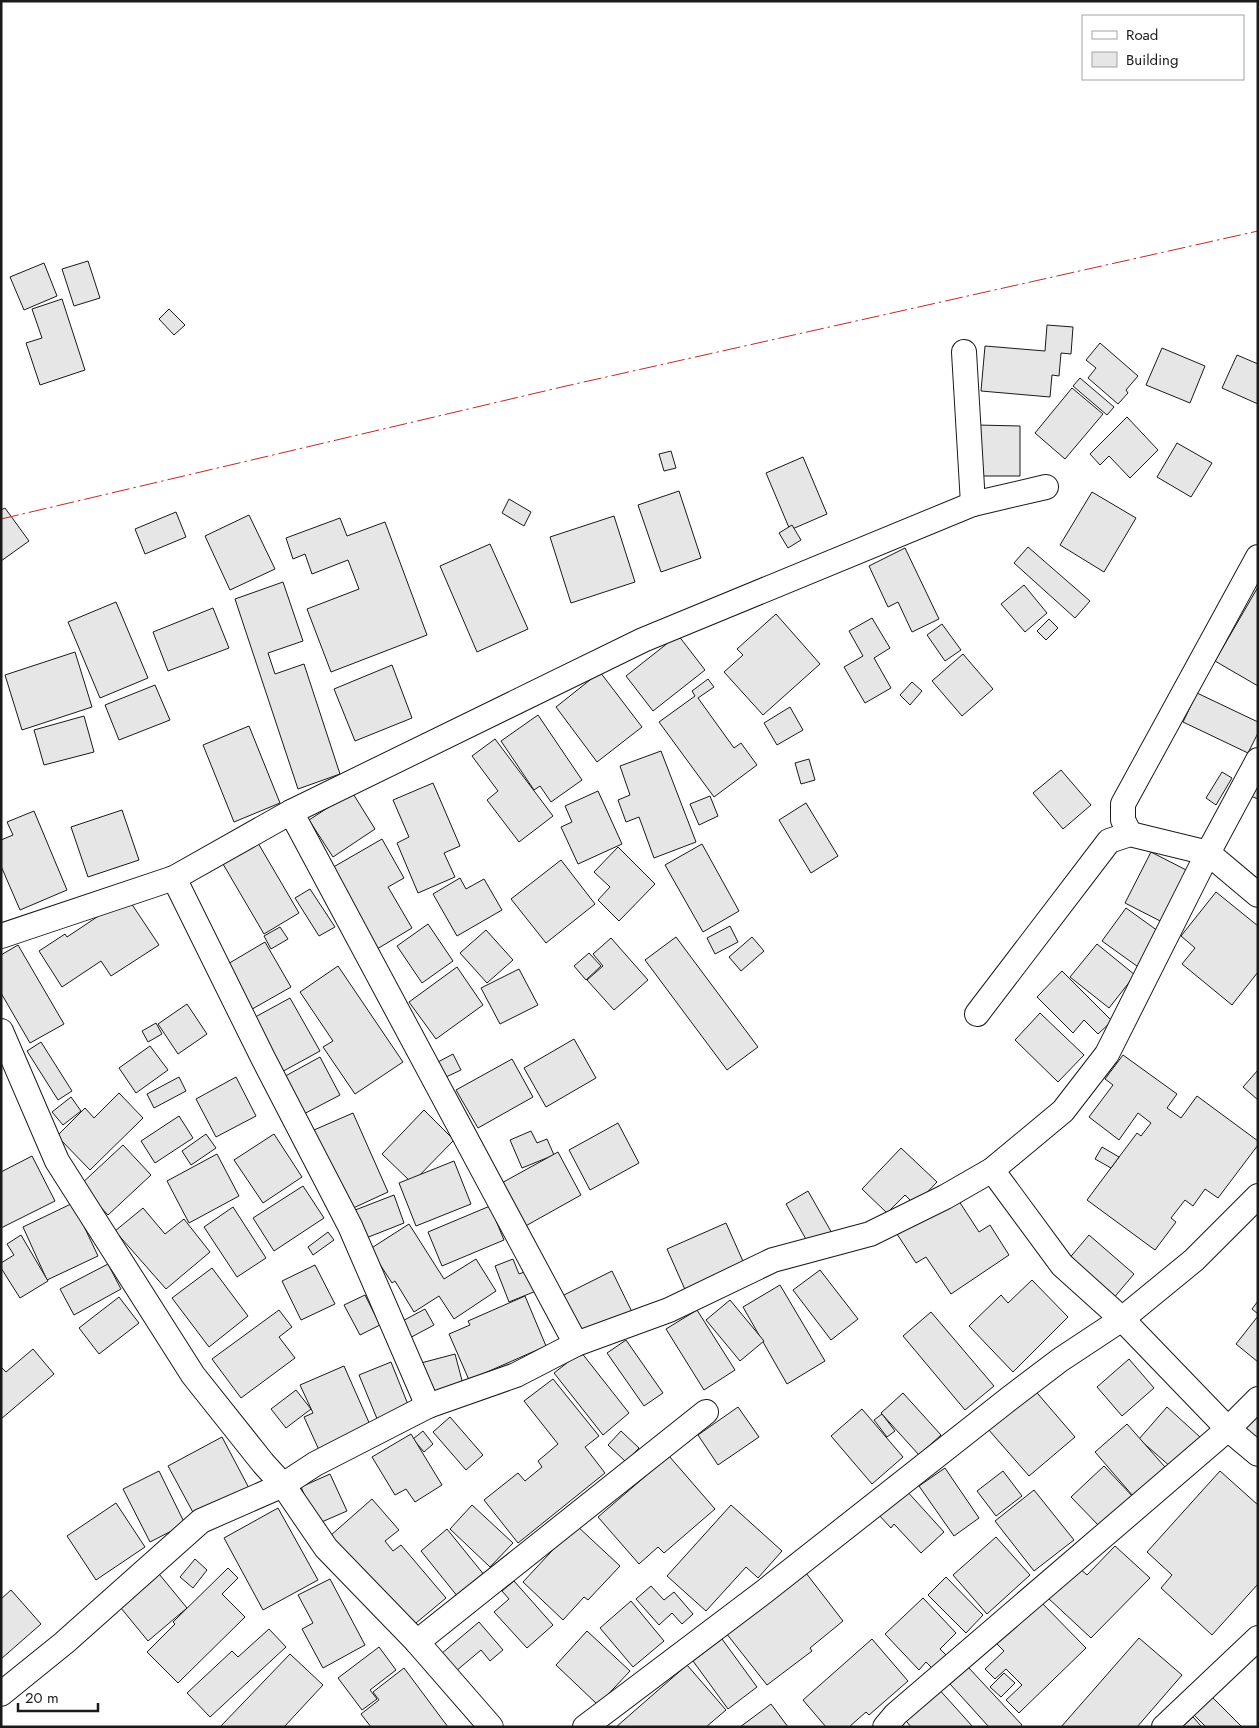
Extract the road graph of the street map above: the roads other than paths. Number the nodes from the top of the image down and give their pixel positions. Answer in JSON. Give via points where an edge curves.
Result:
{"nodes":[{"id":1,"x":964,"y":352,"type":"dead end"},
{"id":2,"x":1046,"y":487,"type":"dead end"},
{"id":3,"x":973,"y":504,"type":"junction"},
{"id":4,"x":1258,"y":557,"type":"edge"},
{"id":5,"x":1258,"y":760,"type":"edge"},
{"id":6,"x":291,"y":812,"type":"junction"},
{"id":7,"x":1130,"y":834,"type":"junction"},
{"id":8,"x":1208,"y":853,"type":"junction"},
{"id":9,"x":174,"y":878,"type":"junction"},
{"id":10,"x":1258,"y":895,"type":"edge"},
{"id":11,"x":1,"y":936,"type":"edge"},
{"id":12,"x":977,"y":1014,"type":"dead end"},
{"id":13,"x":1,"y":1031,"type":"edge"},
{"id":14,"x":992,"y":1170,"type":"junction"},
{"id":15,"x":1258,"y":1196,"type":"edge"},
{"id":16,"x":1122,"y":1319,"type":"junction"},
{"id":17,"x":576,"y":1344,"type":"junction"},
{"id":18,"x":1258,"y":1399,"type":"edge"},
{"id":19,"x":428,"y":1406,"type":"junction"},
{"id":20,"x":706,"y":1412,"type":"dead end"},
{"id":21,"x":1228,"y":1428,"type":"junction"},
{"id":22,"x":1258,"y":1454,"type":"edge"},
{"id":23,"x":283,"y":1485,"type":"junction"},
{"id":24,"x":1258,"y":1638,"type":"edge"},
{"id":25,"x":417,"y":1642,"type":"junction"},
{"id":26,"x":1,"y":1694,"type":"edge"},
{"id":27,"x":491,"y":1727,"type":"edge"},
{"id":28,"x":585,"y":1727,"type":"edge"},
{"id":29,"x":885,"y":1727,"type":"edge"},
{"id":30,"x":1164,"y":1727,"type":"edge"}],
"edges":[{"from":1,"to":3,"type":"street"},
{"from":2,"to":3,"type":"street"},
{"from":3,"to":6,"type":"street","via":[[643,640]]},
{"from":4,"to":7,"type":"street","via":[[1123,804],[1123,820]]},
{"from":5,"to":8,"type":"street"},
{"from":6,"to":9,"type":"street"},
{"from":6,"to":17,"type":"street"},
{"from":7,"to":8,"type":"street"},
{"from":7,"to":12,"type":"street","via":[[1109,841]]},
{"from":8,"to":10,"type":"street"},
{"from":8,"to":14,"type":"street","via":[[1107,1054],[1063,1111]]},
{"from":9,"to":11,"type":"street"},
{"from":9,"to":19,"type":"street","via":[[350,1226]]},
{"from":13,"to":23,"type":"street","via":[[57,1161],[193,1375]]},
{"from":14,"to":16,"type":"street","via":[[1062,1265]]},
{"from":14,"to":17,"type":"street","via":[[945,1198],[870,1234],[773,1260],[668,1310]]},
{"from":15,"to":16,"type":"street","via":[[1194,1260]]},
{"from":16,"to":21,"type":"street"},
{"from":16,"to":28,"type":"street","via":[[1053,1365],[765,1591]]},
{"from":17,"to":19,"type":"street","via":[[516,1375]]},
{"from":18,"to":21,"type":"street"},
{"from":19,"to":23,"type":"street","via":[[315,1464]]},
{"from":20,"to":25,"type":"street"},
{"from":21,"to":22,"type":"street"},
{"from":21,"to":29,"type":"street","via":[[896,1714]]},
{"from":23,"to":25,"type":"street","via":[[326,1548]]},
{"from":23,"to":26,"type":"street","via":[[201,1521],[64,1643]]},
{"from":24,"to":30,"type":"street"},
{"from":25,"to":27,"type":"street"}]}
